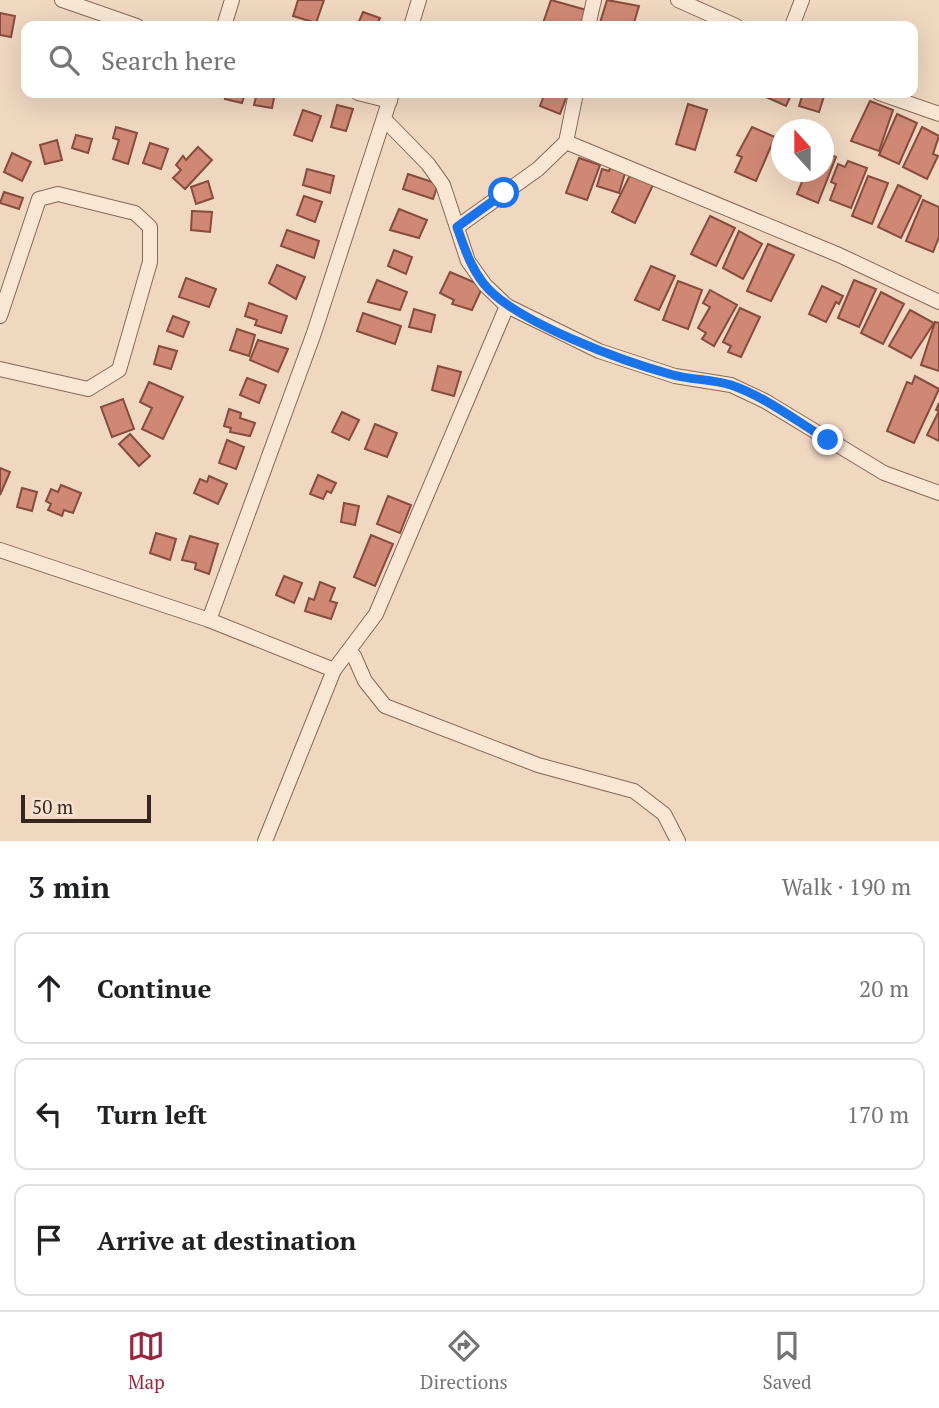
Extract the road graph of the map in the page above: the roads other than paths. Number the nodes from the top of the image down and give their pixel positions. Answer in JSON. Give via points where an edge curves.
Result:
{"nodes":[{"id":1,"x":62,"y":0,"type":"edge"},
{"id":2,"x":232,"y":0,"type":"edge"},
{"id":3,"x":419,"y":0,"type":"edge"},
{"id":4,"x":594,"y":0,"type":"edge"},
{"id":5,"x":678,"y":0,"type":"edge"},
{"id":6,"x":802,"y":0,"type":"edge"},
{"id":7,"x":122,"y":21,"type":"edge"},
{"id":8,"x":226,"y":21,"type":"edge"},
{"id":9,"x":413,"y":21,"type":"edge"},
{"id":10,"x":589,"y":21,"type":"edge"},
{"id":11,"x":725,"y":21,"type":"edge"},
{"id":12,"x":794,"y":21,"type":"edge"},
{"id":13,"x":391,"y":98,"type":"edge"},
{"id":14,"x":575,"y":98,"type":"edge"},
{"id":15,"x":893,"y":98,"type":"edge"},
{"id":16,"x":939,"y":114,"type":"edge"},
{"id":17,"x":384,"y":119,"type":"junction"},
{"id":18,"x":566,"y":142,"type":"junction"},
{"id":19,"x":457,"y":227,"type":"junction"},
{"id":20,"x":939,"y":302,"type":"edge"},
{"id":21,"x":507,"y":306,"type":"junction"},
{"id":22,"x":0,"y":316,"type":"edge"},
{"id":23,"x":0,"y":369,"type":"edge"},
{"id":24,"x":939,"y":493,"type":"edge"},
{"id":25,"x":0,"y":550,"type":"edge"},
{"id":26,"x":209,"y":620,"type":"junction"},
{"id":27,"x":354,"y":656,"type":"dead end"},
{"id":28,"x":334,"y":670,"type":"junction"},
{"id":29,"x":265,"y":841,"type":"edge"},
{"id":30,"x":678,"y":841,"type":"edge"}],
"edges":[{"from":1,"to":7,"type":"street"},
{"from":2,"to":8,"type":"street"},
{"from":3,"to":9,"type":"street"},
{"from":4,"to":10,"type":"street"},
{"from":5,"to":11,"type":"street"},
{"from":6,"to":12,"type":"street"},
{"from":13,"to":17,"type":"street"},
{"from":14,"to":18,"type":"street"},
{"from":15,"to":16,"type":"street"},
{"from":17,"to":19,"type":"street","via":[[443,185]]},
{"from":17,"to":26,"type":"street","via":[[314,333]]},
{"from":18,"to":19,"type":"street","via":[[538,169]]},
{"from":18,"to":20,"type":"street","via":[[839,255]]},
{"from":19,"to":21,"type":"street","via":[[468,261]]},
{"from":21,"to":24,"type":"street","via":[[599,351],[675,376],[730,385],[884,473]]},
{"from":21,"to":28,"type":"street","via":[[376,614]]},
{"from":22,"to":23,"type":"street","via":[[39,199],[58,194],[135,213],[150,227],[150,262],[118,370],[88,389]]},
{"from":25,"to":26,"type":"street"},
{"from":26,"to":28,"type":"street"},
{"from":27,"to":30,"type":"street","via":[[365,681],[385,706],[538,765],[634,791],[664,814]]},
{"from":28,"to":29,"type":"street"}]}
